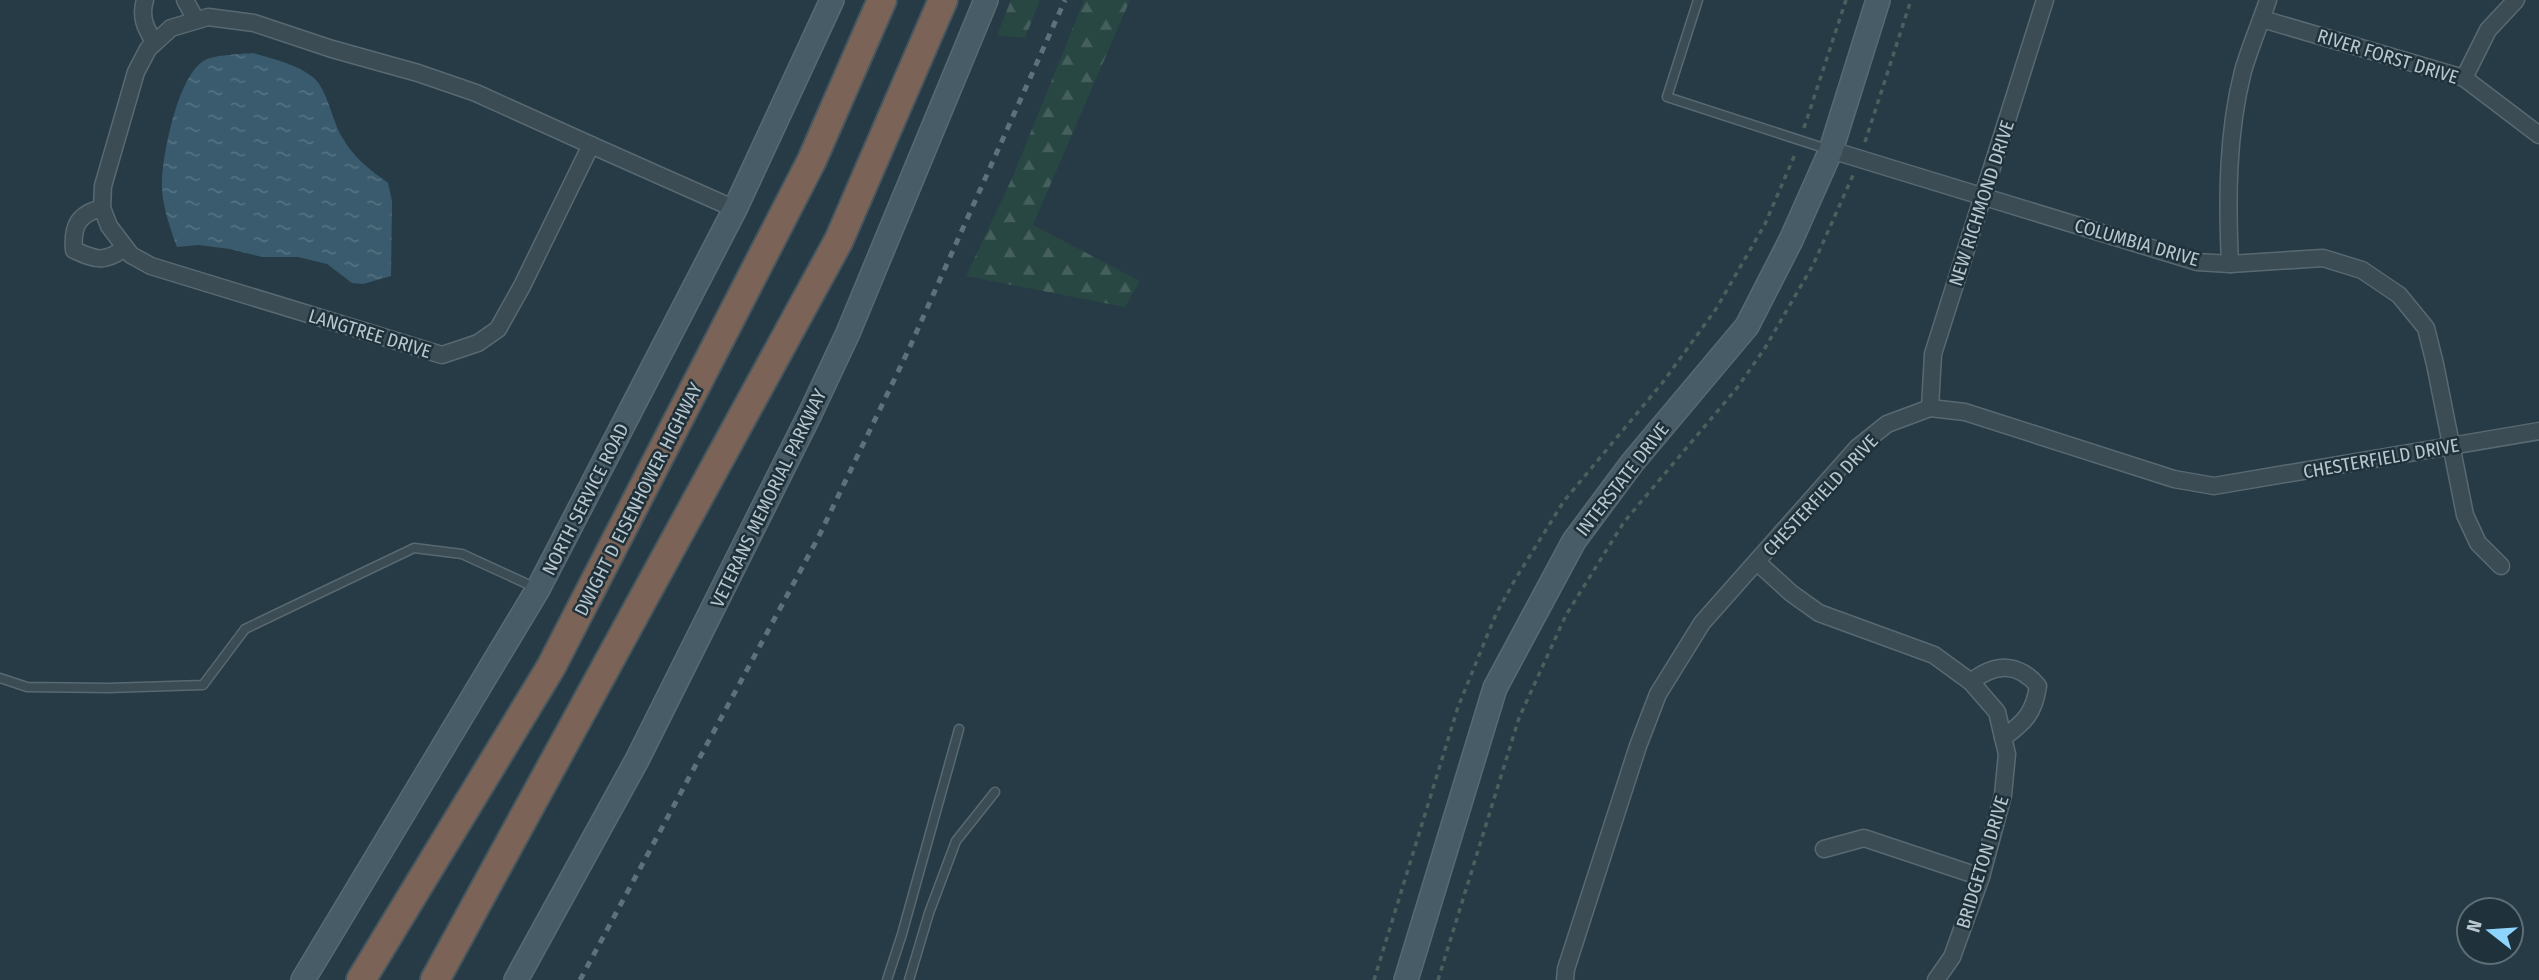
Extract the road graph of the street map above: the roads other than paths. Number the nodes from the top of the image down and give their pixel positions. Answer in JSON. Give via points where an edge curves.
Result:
{"nodes":[{"id":1,"x":145,"y":0,"type":"edge"},
{"id":2,"x":185,"y":0,"type":"edge"},
{"id":3,"x":832,"y":0,"type":"edge"},
{"id":4,"x":882,"y":0,"type":"edge"},
{"id":5,"x":943,"y":0,"type":"edge"},
{"id":6,"x":986,"y":0,"type":"edge"},
{"id":7,"x":1698,"y":0,"type":"edge"},
{"id":8,"x":1878,"y":0,"type":"edge"},
{"id":9,"x":2045,"y":0,"type":"edge"},
{"id":10,"x":2268,"y":0,"type":"edge"},
{"id":11,"x":2516,"y":0,"type":"edge"},
{"id":12,"x":2262,"y":19,"type":"junction"},
{"id":13,"x":196,"y":20,"type":"junction"},
{"id":14,"x":155,"y":42,"type":"junction"},
{"id":15,"x":2464,"y":78,"type":"junction"},
{"id":16,"x":2539,"y":135,"type":"edge"},
{"id":17,"x":591,"y":145,"type":"junction"},
{"id":18,"x":1831,"y":150,"type":"junction"},
{"id":19,"x":1983,"y":196,"type":"junction"},
{"id":20,"x":102,"y":208,"type":"junction"},
{"id":21,"x":735,"y":209,"type":"junction"},
{"id":22,"x":125,"y":248,"type":"junction"},
{"id":23,"x":2230,"y":264,"type":"junction"},
{"id":24,"x":1930,"y":408,"type":"junction"},
{"id":25,"x":2539,"y":431,"type":"edge"},
{"id":26,"x":2451,"y":446,"type":"junction"},
{"id":27,"x":1757,"y":562,"type":"junction"},
{"id":28,"x":2501,"y":566,"type":"dead end"},
{"id":29,"x":538,"y":589,"type":"junction"},
{"id":30,"x":0,"y":678,"type":"edge"},
{"id":31,"x":1971,"y":681,"type":"junction"},
{"id":32,"x":959,"y":729,"type":"dead end"},
{"id":33,"x":2003,"y":738,"type":"junction"},
{"id":34,"x":995,"y":792,"type":"dead end"},
{"id":35,"x":1824,"y":849,"type":"dead end"},
{"id":36,"x":1981,"y":877,"type":"junction"},
{"id":37,"x":303,"y":980,"type":"edge"},
{"id":38,"x":361,"y":980,"type":"edge"},
{"id":39,"x":435,"y":980,"type":"edge"},
{"id":40,"x":516,"y":980,"type":"edge"},
{"id":41,"x":887,"y":980,"type":"edge"},
{"id":42,"x":909,"y":980,"type":"edge"},
{"id":43,"x":1406,"y":980,"type":"edge"},
{"id":44,"x":1565,"y":980,"type":"edge"},
{"id":45,"x":1936,"y":980,"type":"edge"}],
"edges":[{"from":1,"to":14,"type":"street","via":[[145,26]]},
{"from":2,"to":13,"type":"street"},
{"from":3,"to":21,"type":"street","name":"NORTH SERVICE ROAD"},
{"from":4,"to":38,"type":"highway","name":"DWIGHT D EISENHOWER HIGHWAY","via":[[812,160],[551,667]]},
{"from":5,"to":39,"type":"highway","via":[[839,240]]},
{"from":6,"to":40,"type":"street","name":"VETERANS MEMORIAL PARKWAY","via":[[809,416],[637,760]]},
{"from":7,"to":18,"type":"lane","via":[[1667,97]]},
{"from":8,"to":18,"type":"street","name":"INTERSTATE DRIVE"},
{"from":9,"to":19,"type":"street","name":"NEW RICHMOND DRIVE"},
{"from":10,"to":12,"type":"street"},
{"from":11,"to":15,"type":"street","via":[[2488,30]]},
{"from":12,"to":15,"type":"street","name":"RIVER FORST DRIVE"},
{"from":12,"to":23,"type":"street","via":[[2243,72],[2232,136],[2227,199]]},
{"from":13,"to":14,"type":"street","via":[[171,28]]},
{"from":13,"to":17,"type":"street","via":[[208,17],[254,23],[418,74],[476,93]]},
{"from":14,"to":20,"type":"street","via":[[136,72],[103,186]]},
{"from":15,"to":16,"type":"street","name":"RIVER FORST DRIVE"},
{"from":17,"to":21,"type":"street"},
{"from":17,"to":22,"type":"street","name":"LANGTREE DRIVE","via":[[498,329],[478,343],[442,355],[151,266]]},
{"from":18,"to":19,"type":"street","name":"COLUMBIA DRIVE"},
{"from":18,"to":43,"type":"street","name":"INTERSTATE DRIVE","via":[[1747,326],[1632,463],[1574,541],[1495,688]]},
{"from":19,"to":23,"type":"street","name":"COLUMBIA DRIVE","via":[[2197,262]]},
{"from":19,"to":24,"type":"street","name":"NEW RICHMOND DRIVE","via":[[1933,354]]},
{"from":20,"to":22,"type":"street","name":"LANGTREE DRIVE"},
{"from":20,"to":22,"type":"street","via":[[82,216],[72,233],[74,250],[93,258],[110,258]]},
{"from":21,"to":29,"type":"street","name":"NORTH SERVICE ROAD"},
{"from":23,"to":26,"type":"street","name":"COLUMBIA DRIVE","via":[[2323,258],[2362,270],[2399,295],[2426,328]]},
{"from":24,"to":26,"type":"street","name":"CHESTERFIELD DRIVE","via":[[1965,412],[2174,479],[2214,486]]},
{"from":24,"to":27,"type":"street","name":"CHESTERFIELD DRIVE","via":[[1887,424],[1857,448]]},
{"from":25,"to":26,"type":"street","name":"CHESTERFIELD DRIVE"},
{"from":26,"to":28,"type":"street","name":"COLUMBIA DRIVE","via":[[2465,515],[2478,543]]},
{"from":27,"to":31,"type":"street","name":"BRIDGETON DRIVE","via":[[1819,613],[1934,655]]},
{"from":27,"to":44,"type":"street","name":"CHESTERFIELD DRIVE","via":[[1702,624],[1658,694]]},
{"from":29,"to":30,"type":"lane","via":[[462,554],[414,548],[245,629],[202,685],[27,687]]},
{"from":29,"to":37,"type":"street","name":"NORTH SERVICE ROAD"},
{"from":31,"to":33,"type":"street","name":"BRIDGETON DRIVE","via":[[1997,712]]},
{"from":31,"to":33,"type":"street","via":[[2013,667],[2028,674],[2038,686],[2035,704],[2022,724]]},
{"from":32,"to":41,"type":"lane"},
{"from":33,"to":36,"type":"street","name":"BRIDGETON DRIVE","via":[[2007,754],[2003,795]]},
{"from":34,"to":42,"type":"lane","via":[[956,842]]},
{"from":35,"to":36,"type":"street","via":[[1864,838]]},
{"from":36,"to":45,"type":"street","name":"BRIDGETON DRIVE","via":[[1952,957]]}]}
